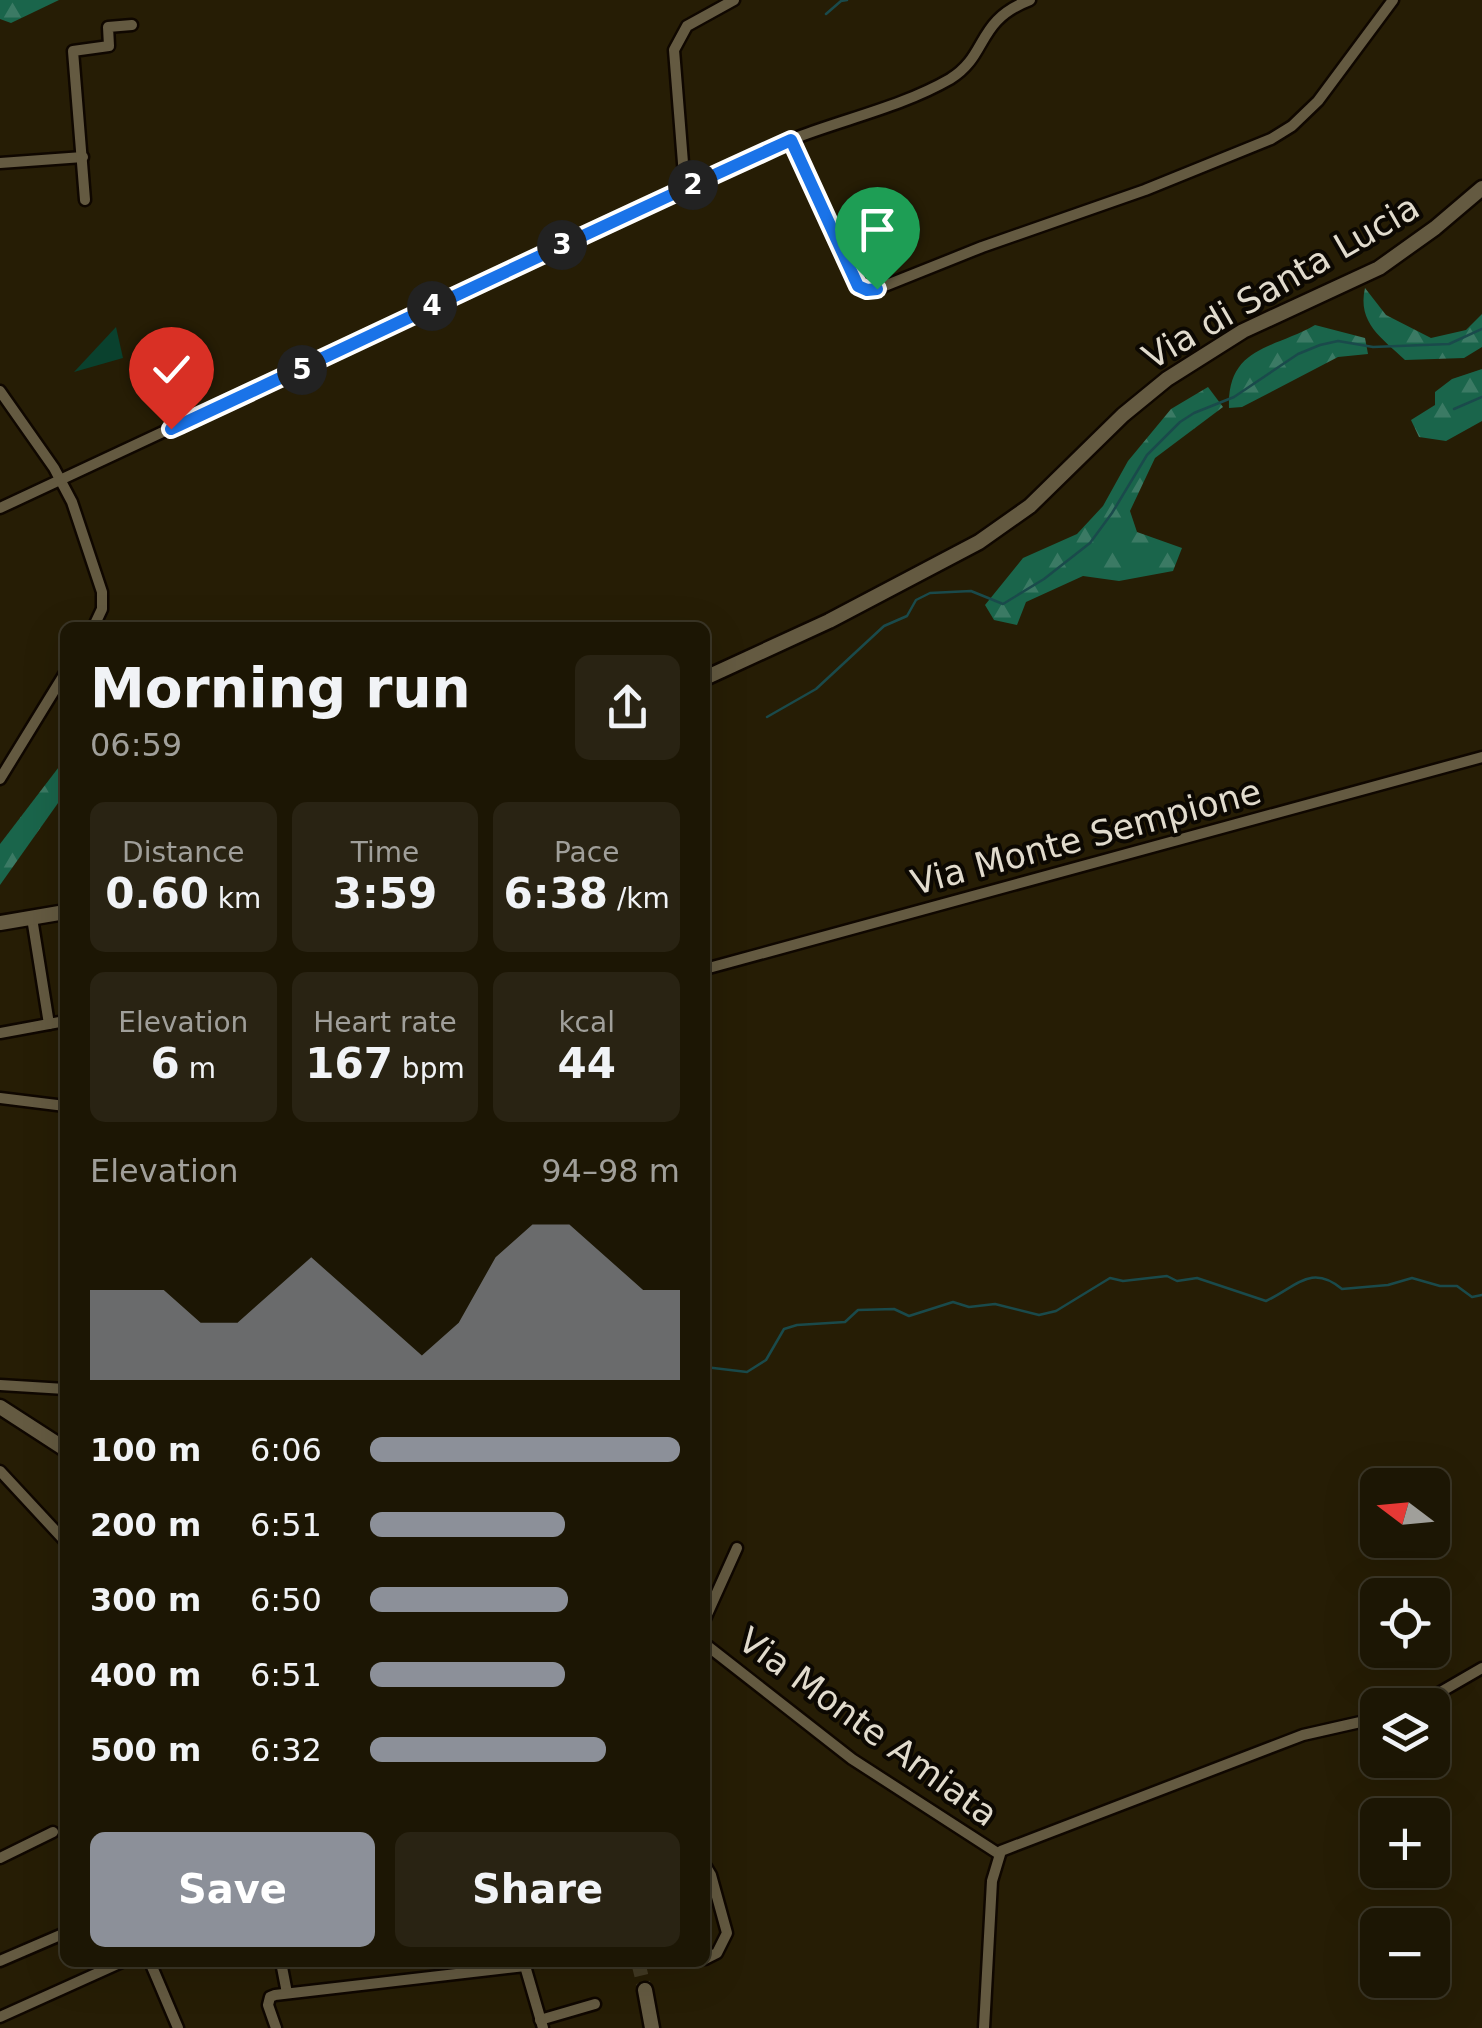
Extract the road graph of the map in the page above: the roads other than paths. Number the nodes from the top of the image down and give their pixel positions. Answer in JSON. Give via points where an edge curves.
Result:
{"nodes":[{"id":1,"x":734,"y":0,"type":"edge"},
{"id":2,"x":1030,"y":0,"type":"edge"},
{"id":3,"x":1393,"y":0,"type":"edge"},
{"id":4,"x":132,"y":25,"type":"dead end"},
{"id":5,"x":791,"y":140,"type":"junction"},
{"id":6,"x":82,"y":157,"type":"junction"},
{"id":7,"x":0,"y":163,"type":"edge"},
{"id":8,"x":685,"y":188,"type":"junction"},
{"id":9,"x":1482,"y":188,"type":"edge"},
{"id":10,"x":85,"y":200,"type":"dead end"},
{"id":11,"x":0,"y":391,"type":"edge"},
{"id":12,"x":62,"y":481,"type":"junction"},
{"id":13,"x":0,"y":508,"type":"edge"},
{"id":14,"x":96,"y":622,"type":"edge"},
{"id":15,"x":710,"y":676,"type":"edge"},
{"id":16,"x":60,"y":681,"type":"edge"},
{"id":17,"x":1482,"y":757,"type":"edge"},
{"id":18,"x":0,"y":780,"type":"edge"},
{"id":19,"x":60,"y":913,"type":"edge"},
{"id":20,"x":32,"y":918,"type":"junction"},
{"id":21,"x":0,"y":923,"type":"edge"},
{"id":22,"x":710,"y":967,"type":"edge"},
{"id":23,"x":60,"y":1023,"type":"edge"},
{"id":24,"x":49,"y":1024,"type":"junction"},
{"id":25,"x":0,"y":1033,"type":"edge"},
{"id":26,"x":0,"y":1098,"type":"edge"},
{"id":27,"x":60,"y":1105,"type":"edge"},
{"id":28,"x":0,"y":1385,"type":"edge"},
{"id":29,"x":60,"y":1388,"type":"edge"},
{"id":30,"x":0,"y":1407,"type":"edge"},
{"id":31,"x":60,"y":1445,"type":"edge"},
{"id":32,"x":0,"y":1471,"type":"edge"},
{"id":33,"x":60,"y":1536,"type":"edge"},
{"id":34,"x":737,"y":1548,"type":"dead end"},
{"id":35,"x":710,"y":1608,"type":"edge"},
{"id":36,"x":710,"y":1648,"type":"edge"},
{"id":37,"x":1482,"y":1668,"type":"edge"},
{"id":38,"x":1447,"y":1688,"type":"edge"},
{"id":39,"x":1360,"y":1722,"type":"edge"},
{"id":40,"x":53,"y":1832,"type":"dead end"},
{"id":41,"x":998,"y":1854,"type":"junction"},
{"id":42,"x":0,"y":1858,"type":"edge"},
{"id":43,"x":710,"y":1873,"type":"edge"},
{"id":44,"x":60,"y":1935,"type":"edge"},
{"id":45,"x":710,"y":1957,"type":"edge"},
{"id":46,"x":0,"y":1961,"type":"edge"},
{"id":47,"x":111,"y":1967,"type":"edge"},
{"id":48,"x":152,"y":1967,"type":"edge"},
{"id":49,"x":283,"y":1967,"type":"edge"},
{"id":50,"x":515,"y":1967,"type":"edge"},
{"id":51,"x":524,"y":1967,"type":"edge"},
{"id":52,"x":645,"y":1990,"type":"tunnel mouth"},
{"id":53,"x":288,"y":1993,"type":"junction"},
{"id":54,"x":595,"y":2004,"type":"dead end"},
{"id":55,"x":0,"y":2017,"type":"edge"},
{"id":56,"x":541,"y":2024,"type":"edge"},
{"id":57,"x":178,"y":2028,"type":"edge"},
{"id":58,"x":276,"y":2028,"type":"edge"},
{"id":59,"x":652,"y":2028,"type":"edge"},
{"id":60,"x":984,"y":2028,"type":"edge"}],
"edges":[{"from":1,"to":8,"type":"street","via":[[687,26],[674,50]]},
{"from":2,"to":5,"type":"street","via":[[997,17],[952,78]]},
{"from":3,"to":5,"type":"street","via":[[1318,101],[1271,140],[875,290],[858,286]]},
{"from":4,"to":6,"type":"street","via":[[108,27],[109,46],[73,51]]},
{"from":5,"to":8,"type":"street"},
{"from":6,"to":7,"type":"street"},
{"from":6,"to":10,"type":"street"},
{"from":8,"to":12,"type":"street"},
{"from":9,"to":15,"type":"street","name":"Via di Santa Lucia","via":[[1390,261],[1242,331],[1176,372],[1030,506],[990,534],[845,613]]},
{"from":11,"to":12,"type":"street"},
{"from":12,"to":13,"type":"street"},
{"from":12,"to":14,"type":"street","via":[[102,592]]},
{"from":16,"to":18,"type":"street"},
{"from":17,"to":22,"type":"street","name":"Via Monte Sempione"},
{"from":19,"to":20,"type":"street"},
{"from":20,"to":21,"type":"street"},
{"from":20,"to":24,"type":"street"},
{"from":23,"to":24,"type":"street"},
{"from":24,"to":25,"type":"street"},
{"from":26,"to":27,"type":"street"},
{"from":28,"to":29,"type":"street"},
{"from":30,"to":31,"type":"street"},
{"from":32,"to":33,"type":"street"},
{"from":34,"to":35,"type":"street","name":"Via Monte Amiata"},
{"from":36,"to":41,"type":"street","name":"Via Monte Amiata","via":[[852,1759]]},
{"from":37,"to":38,"type":"street"},
{"from":39,"to":41,"type":"street","via":[[1303,1736]]},
{"from":40,"to":42,"type":"street"},
{"from":41,"to":60,"type":"street"},
{"from":43,"to":45,"type":"street","via":[[727,1934]]},
{"from":44,"to":46,"type":"street"},
{"from":47,"to":55,"type":"street"},
{"from":48,"to":57,"type":"street"},
{"from":49,"to":53,"type":"street"},
{"from":50,"to":53,"type":"street"},
{"from":51,"to":56,"type":"street"},
{"from":52,"to":59,"type":"street"},
{"from":53,"to":58,"type":"street","via":[[269,1999]]},
{"from":54,"to":56,"type":"street"}]}
